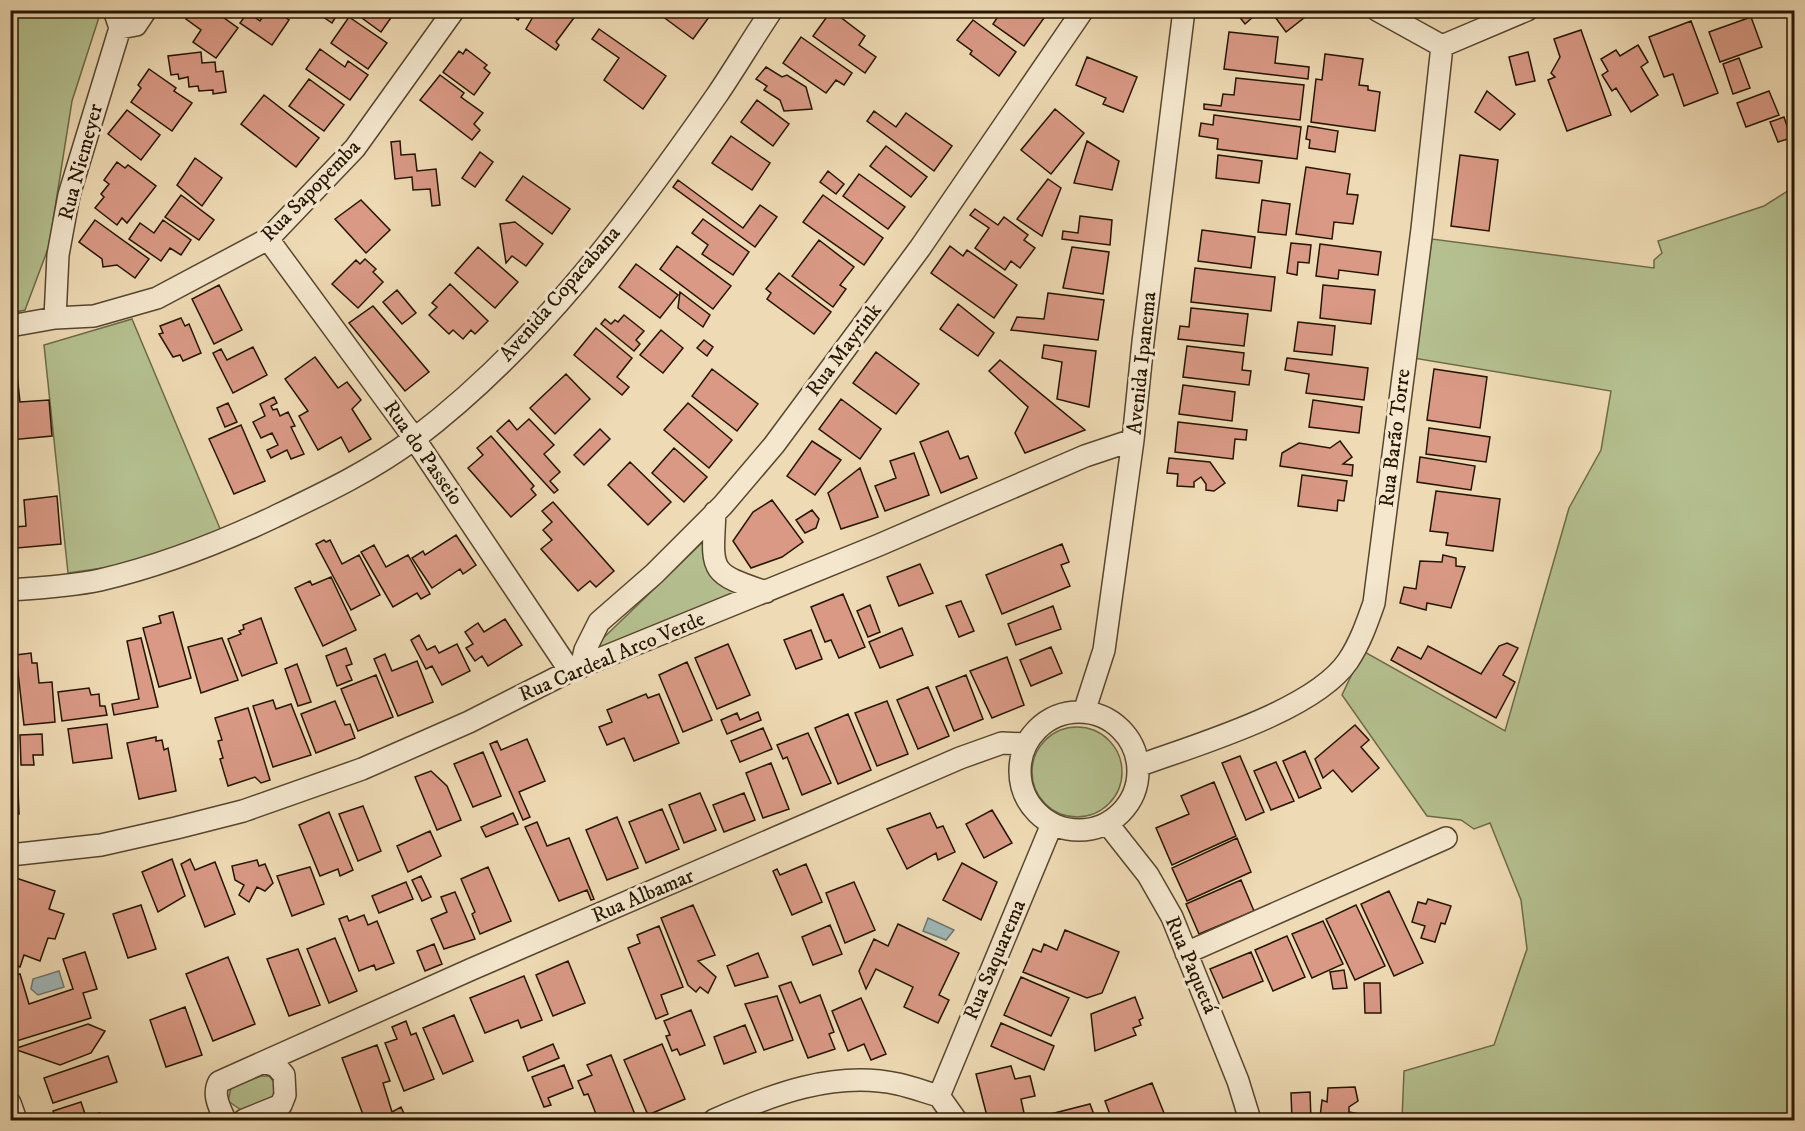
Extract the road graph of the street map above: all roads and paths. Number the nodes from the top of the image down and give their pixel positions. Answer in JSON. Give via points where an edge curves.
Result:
{"nodes":[{"id":1,"x":146,"y":10,"type":"edge"},
{"id":2,"x":454,"y":10,"type":"edge"},
{"id":3,"x":772,"y":10,"type":"edge"},
{"id":4,"x":1377,"y":10,"type":"edge"},
{"id":5,"x":1527,"y":10,"type":"edge"},
{"id":6,"x":1082,"y":11,"type":"edge"},
{"id":7,"x":1177,"y":13,"type":"edge"},
{"id":8,"x":117,"y":19,"type":"edge"},
{"id":9,"x":1442,"y":46,"type":"junction"},
{"id":10,"x":268,"y":239,"type":"junction"},
{"id":11,"x":55,"y":318,"type":"junction"},
{"id":12,"x":10,"y":326,"type":"edge"},
{"id":13,"x":414,"y":438,"type":"junction"},
{"id":14,"x":1133,"y":440,"type":"junction"},
{"id":15,"x":715,"y":512,"type":"junction"},
{"id":16,"x":10,"y":590,"type":"edge"},
{"id":17,"x":766,"y":592,"type":"junction"},
{"id":18,"x":575,"y":669,"type":"junction"},
{"id":19,"x":1083,"y":712,"type":"junction"},
{"id":20,"x":1026,"y":744,"type":"junction"},
{"id":21,"x":1138,"y":766,"type":"junction"},
{"id":22,"x":1107,"y":823,"type":"junction"},
{"id":23,"x":1052,"y":824,"type":"junction"},
{"id":24,"x":1446,"y":838,"type":"dead end"},
{"id":25,"x":10,"y":855,"type":"edge"},
{"id":26,"x":1186,"y":953,"type":"junction"},
{"id":27,"x":264,"y":1062,"type":"junction"},
{"id":28,"x":939,"y":1096,"type":"junction"},
{"id":29,"x":10,"y":1103,"type":"edge"},
{"id":30,"x":16,"y":1120,"type":"edge"},
{"id":31,"x":225,"y":1120,"type":"edge"},
{"id":32,"x":244,"y":1120,"type":"edge"},
{"id":33,"x":714,"y":1120,"type":"edge"},
{"id":34,"x":956,"y":1120,"type":"edge"},
{"id":35,"x":1250,"y":1120,"type":"edge"}],
"edges":[{"from":1,"to":8,"type":"street","via":[[136,25]]},
{"from":2,"to":10,"type":"street","name":"Rua Sapopemba","via":[[356,148]]},
{"from":3,"to":13,"type":"street","name":"Avenida Copacabana","via":[[718,93],[585,270],[532,333],[477,387]]},
{"from":4,"to":9,"type":"street"},
{"from":5,"to":9,"type":"street"},
{"from":6,"to":15,"type":"street","name":"Rua Mayrink","via":[[913,257],[774,445]]},
{"from":7,"to":14,"type":"street","name":"Avenida Ipanema"},
{"from":8,"to":11,"type":"street","name":"Rua Niemeyer","via":[[69,195],[58,255]]},
{"from":9,"to":21,"type":"street","name":"Rua Barão Torre","via":[[1374,603],[1364,632],[1347,663],[1324,687],[1283,710]]},
{"from":10,"to":11,"type":"street","name":"Rua Sapopemba","via":[[157,298],[94,316]]},
{"from":10,"to":13,"type":"street","name":"Rua do Passeio"},
{"from":11,"to":12,"type":"street","name":"Rua Sapopemba"},
{"from":13,"to":16,"type":"street","name":"Avenida Copacabana","via":[[327,491],[243,532],[99,580]]},
{"from":13,"to":18,"type":"street","name":"Rua do Passeio"},
{"from":14,"to":17,"type":"street","name":"Rua Cardeal Arco Verde","via":[[1085,456]]},
{"from":14,"to":19,"type":"street","name":"Avenida Ipanema","via":[[1104,650]]},
{"from":15,"to":17,"type":"street","via":[[714,561],[720,571],[729,580]]},
{"from":15,"to":18,"type":"street","name":"Rua Mayrink","via":[[654,574],[599,622]]},
{"from":17,"to":18,"type":"street","name":"Rua Cardeal Arco Verde"},
{"from":18,"to":25,"type":"street","name":"Rua Cardeal Arco Verde","via":[[362,769],[243,811],[101,845]]},
{"from":19,"to":20,"type":"street","via":[[1050,720]]},
{"from":19,"to":21,"type":"street","via":[[1107,720],[1126,736]]},
{"from":20,"to":23,"type":"street","via":[[1020,762],[1020,781],[1037,813]]},
{"from":20,"to":27,"type":"street","name":"Rua Albamar","via":[[1002,743],[960,758]]},
{"from":21,"to":22,"type":"street","via":[[1131,799]]},
{"from":22,"to":23,"type":"street","via":[[1080,831]]},
{"from":22,"to":26,"type":"street","name":"Rua Paquetá","via":[[1148,875],[1172,917]]},
{"from":23,"to":28,"type":"street","name":"Rua Saquarema"},
{"from":24,"to":26,"type":"street"},
{"from":26,"to":35,"type":"street","name":"Rua Paquetá"},
{"from":27,"to":31,"type":"street","name":"Rua Albamar","via":[[219,1082],[216,1097]]},
{"from":27,"to":32,"type":"street","via":[[276,1066],[284,1075],[285,1095],[281,1105]]},
{"from":28,"to":33,"type":"street","via":[[897,1083],[855,1080],[784,1091]]},
{"from":28,"to":34,"type":"street"},
{"from":29,"to":30,"type":"street"}]}
